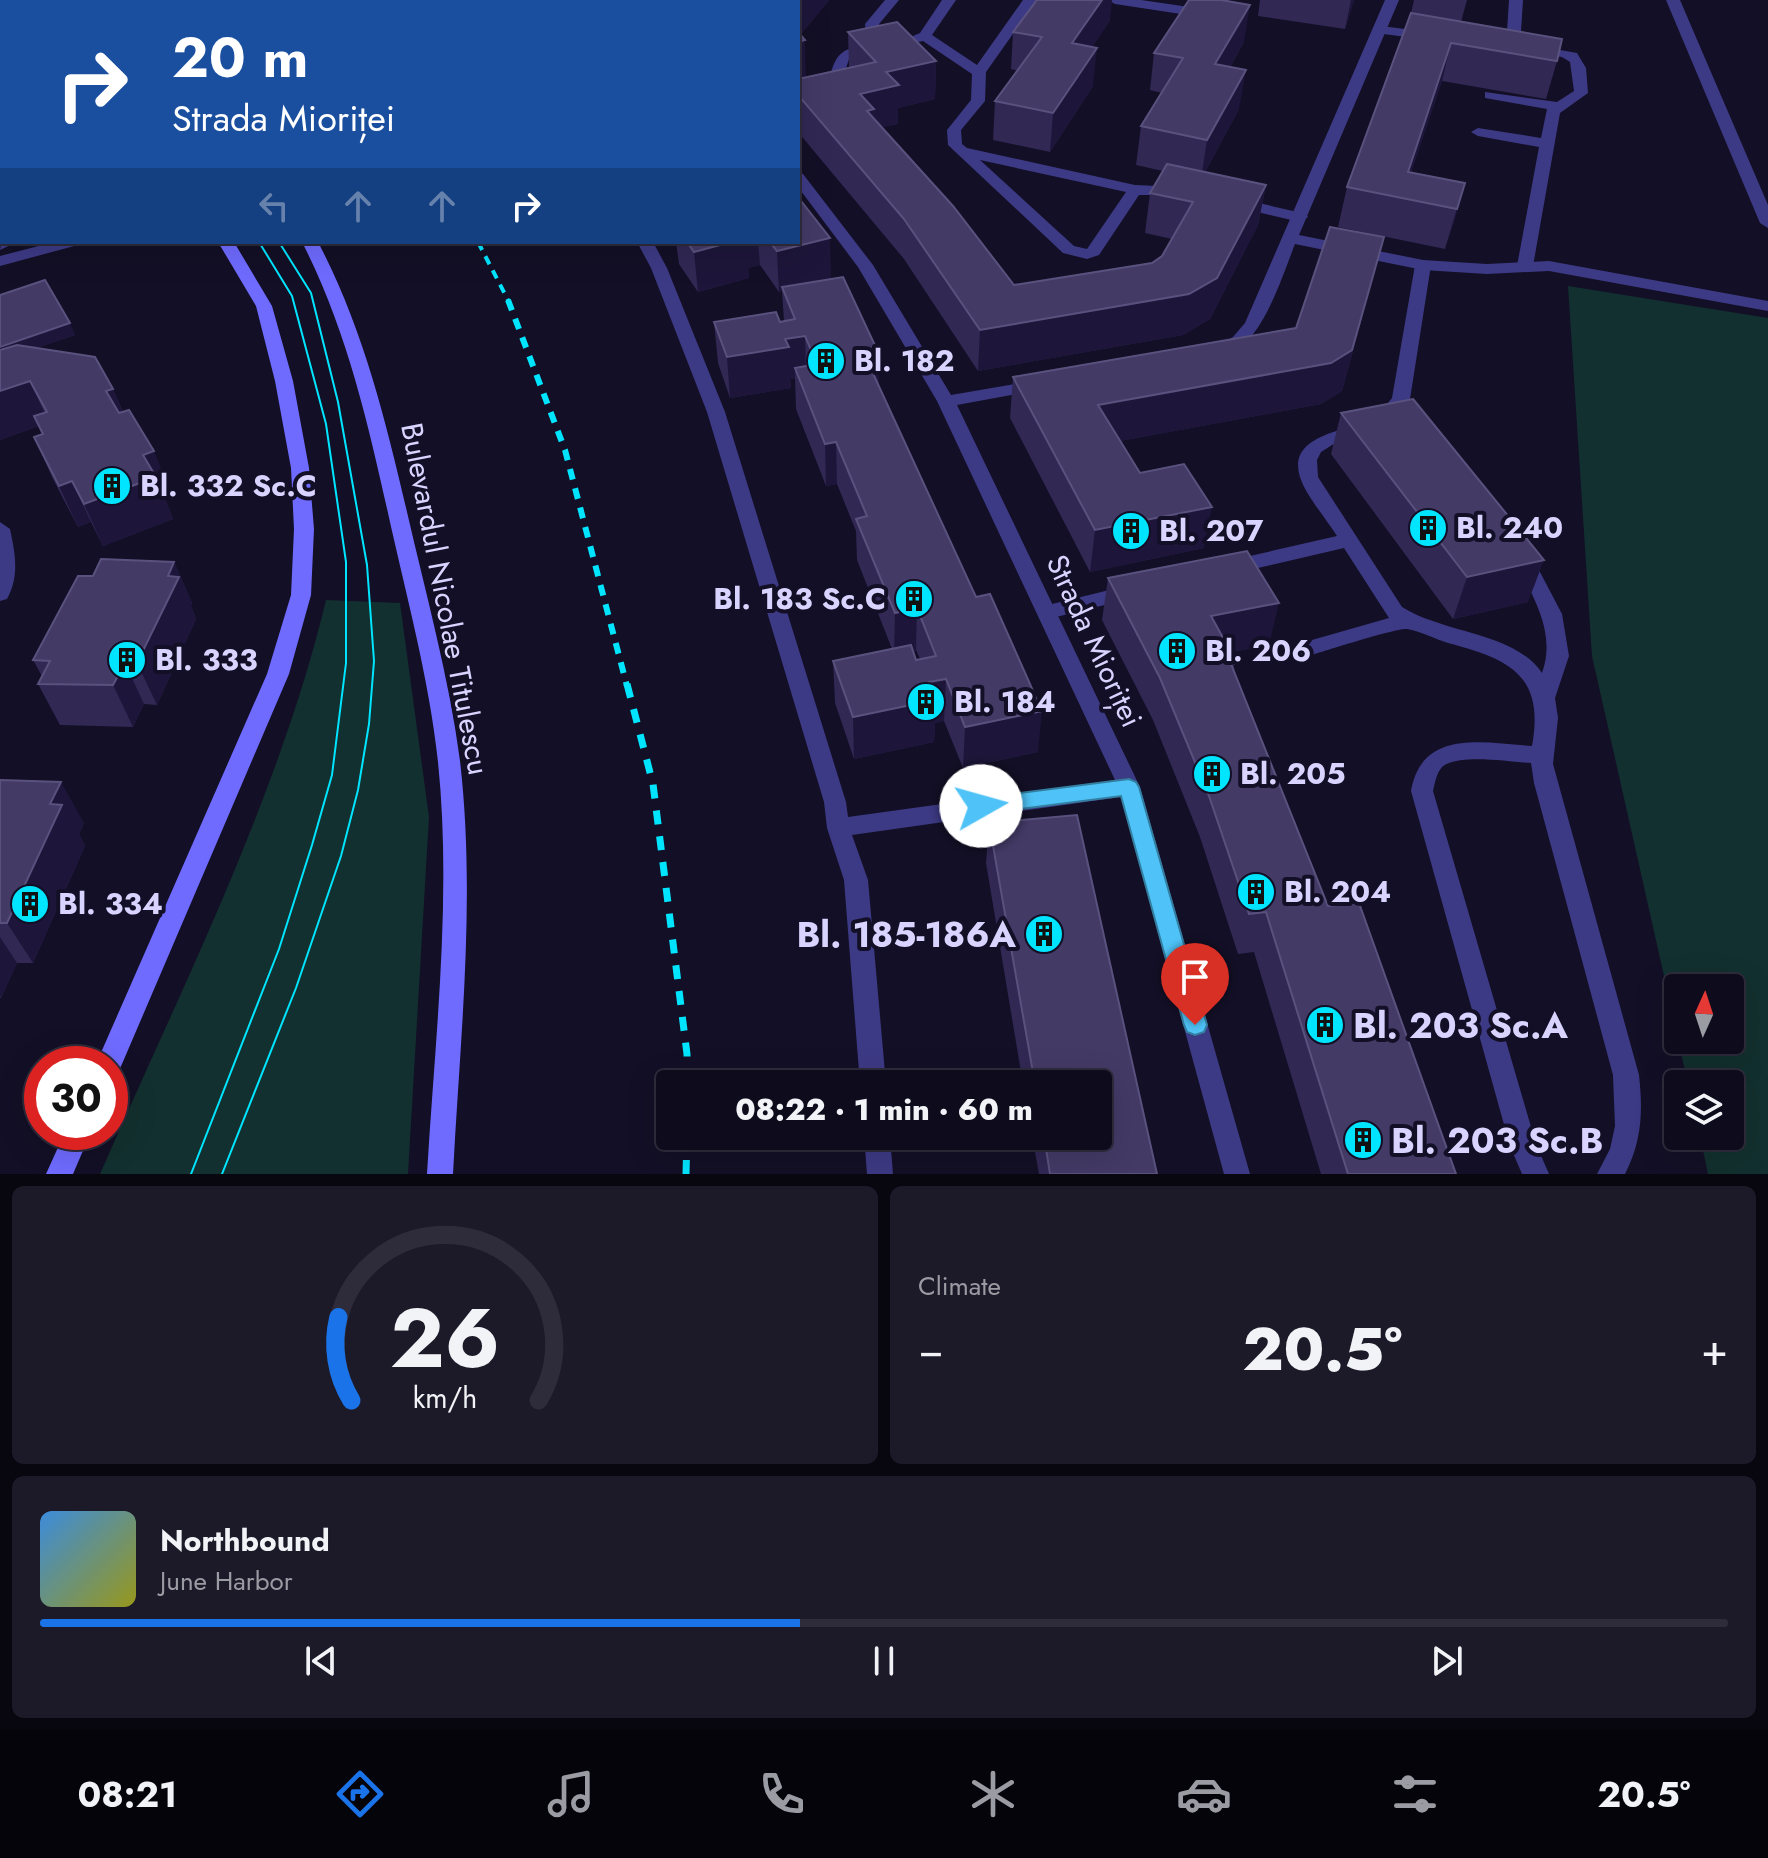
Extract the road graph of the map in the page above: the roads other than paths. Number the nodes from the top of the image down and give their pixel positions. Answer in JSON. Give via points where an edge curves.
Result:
{"nodes":[{"id":1,"x":892,"y":0,"type":"edge"},
{"id":2,"x":949,"y":0,"type":"edge"},
{"id":3,"x":1030,"y":0,"type":"edge"},
{"id":4,"x":1115,"y":0,"type":"edge"},
{"id":5,"x":1222,"y":0,"type":"edge"},
{"id":6,"x":1392,"y":0,"type":"edge"},
{"id":7,"x":1516,"y":0,"type":"edge"},
{"id":8,"x":1673,"y":0,"type":"edge"},
{"id":9,"x":1381,"y":30,"type":"junction"},
{"id":10,"x":925,"y":36,"type":"junction"},
{"id":11,"x":1439,"y":37,"type":"edge"},
{"id":12,"x":881,"y":45,"type":"junction"},
{"id":13,"x":979,"y":72,"type":"junction"},
{"id":14,"x":1490,"y":95,"type":"dead end"},
{"id":15,"x":800,"y":96,"type":"edge"},
{"id":16,"x":1556,"y":106,"type":"junction"},
{"id":17,"x":1478,"y":132,"type":"dead end"},
{"id":18,"x":1547,"y":144,"type":"junction"},
{"id":19,"x":958,"y":148,"type":"junction"},
{"id":20,"x":800,"y":180,"type":"edge"},
{"id":21,"x":1135,"y":190,"type":"junction"},
{"id":22,"x":1197,"y":195,"type":"edge"},
{"id":23,"x":1227,"y":201,"type":"edge"},
{"id":24,"x":1300,"y":217,"type":"junction"},
{"id":25,"x":1768,"y":223,"type":"edge"},
{"id":26,"x":1291,"y":238,"type":"junction"},
{"id":27,"x":64,"y":244,"type":"edge"},
{"id":28,"x":227,"y":244,"type":"edge"},
{"id":29,"x":311,"y":244,"type":"edge"},
{"id":30,"x":646,"y":244,"type":"edge"},
{"id":31,"x":0,"y":261,"type":"edge"},
{"id":32,"x":1423,"y":265,"type":"junction"},
{"id":33,"x":1525,"y":266,"type":"junction"},
{"id":34,"x":1768,"y":306,"type":"edge"},
{"id":35,"x":1205,"y":354,"type":"edge"},
{"id":36,"x":1053,"y":383,"type":"edge"},
{"id":37,"x":946,"y":401,"type":"junction"},
{"id":38,"x":0,"y":529,"type":"edge"},
{"id":39,"x":1348,"y":540,"type":"junction"},
{"id":40,"x":1511,"y":543,"type":"edge"},
{"id":41,"x":1202,"y":574,"type":"edge"},
{"id":42,"x":1156,"y":585,"type":"edge"},
{"id":43,"x":0,"y":594,"type":"edge"},
{"id":44,"x":1048,"y":612,"type":"junction"},
{"id":45,"x":1406,"y":621,"type":"junction"},
{"id":46,"x":1305,"y":649,"type":"dead end"},
{"id":47,"x":1544,"y":698,"type":"junction"},
{"id":48,"x":1542,"y":755,"type":"junction"},
{"id":49,"x":1129,"y":787,"type":"junction"},
{"id":50,"x":838,"y":828,"type":"junction"},
{"id":51,"x":117,"y":1046,"type":"edge"},
{"id":52,"x":872,"y":1070,"type":"edge"},
{"id":53,"x":70,"y":1150,"type":"edge"},
{"id":54,"x":878,"y":1150,"type":"edge"},
{"id":55,"x":59,"y":1174,"type":"edge"},
{"id":56,"x":440,"y":1174,"type":"edge"},
{"id":57,"x":880,"y":1174,"type":"edge"},
{"id":58,"x":1237,"y":1174,"type":"edge"},
{"id":59,"x":1536,"y":1174,"type":"edge"},
{"id":60,"x":1610,"y":1174,"type":"edge"}],
"edges":[{"from":1,"to":12,"type":"street","via":[[872,24]]},
{"from":2,"to":10,"type":"street"},
{"from":3,"to":13,"type":"street"},
{"from":4,"to":5,"type":"street","via":[[1214,15]]},
{"from":6,"to":9,"type":"street"},
{"from":7,"to":16,"type":"street","via":[[1506,46],[1564,53],[1581,65],[1581,93]]},
{"from":8,"to":25,"type":"street"},
{"from":9,"to":11,"type":"street"},
{"from":9,"to":24,"type":"street"},
{"from":10,"to":12,"type":"street"},
{"from":10,"to":13,"type":"street"},
{"from":12,"to":15,"type":"street","via":[[844,55],[834,87]]},
{"from":13,"to":19,"type":"street","via":[[978,101],[954,130]]},
{"from":14,"to":16,"type":"street"},
{"from":16,"to":18,"type":"street"},
{"from":17,"to":18,"type":"street"},
{"from":18,"to":33,"type":"street"},
{"from":19,"to":21,"type":"street"},
{"from":19,"to":21,"type":"street","via":[[1077,253],[1093,252]]},
{"from":20,"to":37,"type":"street","name":"Strada Mioriței","via":[[865,265]]},
{"from":21,"to":22,"type":"street"},
{"from":23,"to":24,"type":"street"},
{"from":24,"to":26,"type":"street"},
{"from":26,"to":32,"type":"street"},
{"from":26,"to":35,"type":"street","via":[[1253,324],[1239,341]]},
{"from":27,"to":31,"type":"street"},
{"from":28,"to":51,"type":"main road","via":[[264,306],[284,381],[300,468],[301,595],[278,674]]},
{"from":29,"to":56,"type":"main road","name":"Bulevardul Nicolae Titulescu","via":[[350,324],[376,415],[441,714],[452,797],[452,908]]},
{"from":30,"to":50,"type":"street","via":[[716,412],[835,802]]},
{"from":32,"to":33,"type":"street"},
{"from":32,"to":39,"type":"street","via":[[1406,405],[1370,428],[1326,439],[1311,449],[1306,463],[1309,477]]},
{"from":33,"to":34,"type":"street","via":[[1577,270]]},
{"from":36,"to":37,"type":"street"},
{"from":37,"to":44,"type":"street","name":"Strada Mioriței"},
{"from":38,"to":43,"type":"street","via":[[7,564]]},
{"from":39,"to":41,"type":"street"},
{"from":39,"to":45,"type":"street"},
{"from":40,"to":47,"type":"street","via":[[1530,567],[1552,614],[1559,656]]},
{"from":42,"to":44,"type":"street"},
{"from":44,"to":49,"type":"street","name":"Strada Mioriței"},
{"from":45,"to":46,"type":"street"},
{"from":45,"to":47,"type":"street","via":[[1430,632],[1501,648],[1533,674]]},
{"from":47,"to":48,"type":"street","via":[[1548,723]]},
{"from":48,"to":59,"type":"street","via":[[1462,753],[1438,758],[1424,774],[1422,791],[1523,1146]]},
{"from":48,"to":60,"type":"street","via":[[1545,783],[1626,1075],[1631,1121],[1621,1158]]},
{"from":49,"to":50,"type":"street"},
{"from":49,"to":58,"type":"street","name":"Strada Mioriței"},
{"from":50,"to":52,"type":"street","via":[[856,880]]},
{"from":53,"to":55,"type":"main road"},
{"from":54,"to":57,"type":"street"}]}
